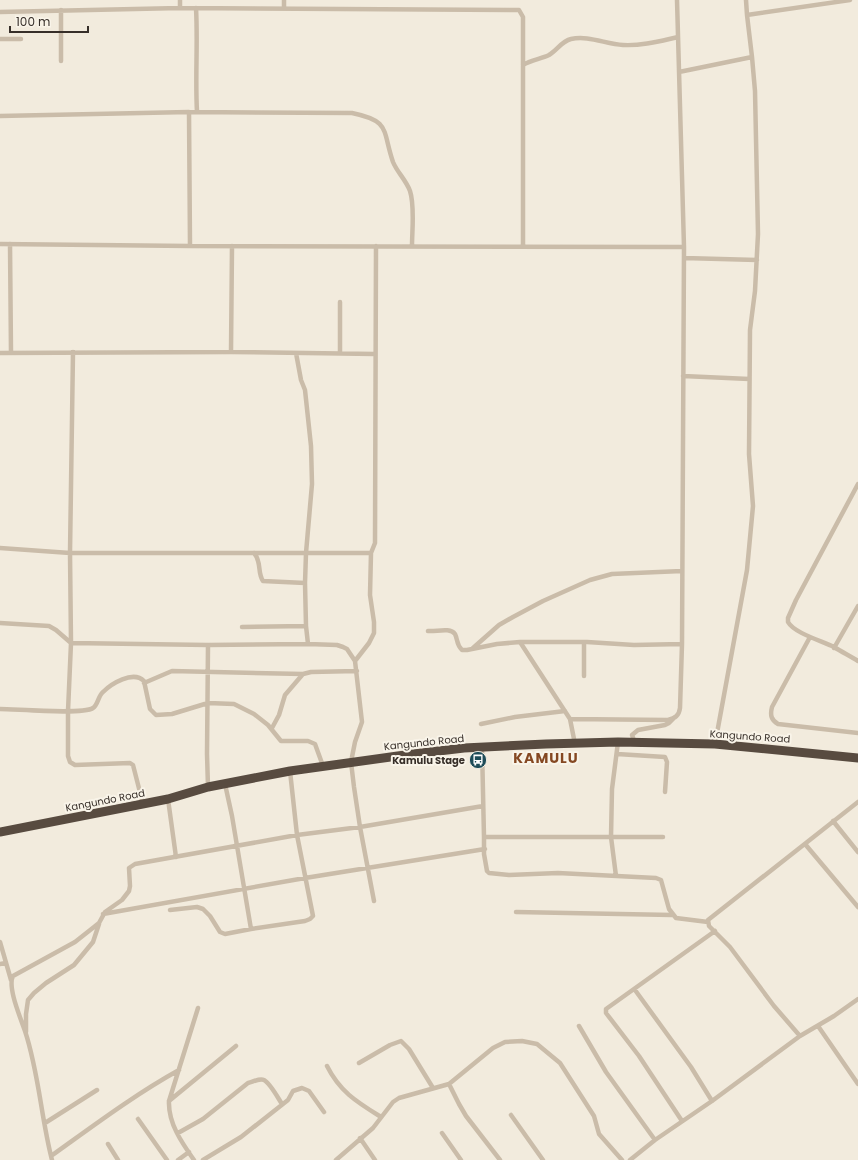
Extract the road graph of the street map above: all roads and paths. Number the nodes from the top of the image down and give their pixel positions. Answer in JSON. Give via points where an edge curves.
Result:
{"nodes":[{"id":1,"x":180,"y":0,"type":"edge"},
{"id":2,"x":284,"y":0,"type":"edge"},
{"id":3,"x":677,"y":0,"type":"edge"},
{"id":4,"x":746,"y":0,"type":"edge"},
{"id":5,"x":807,"y":0,"type":"edge"},
{"id":6,"x":850,"y":0,"type":"edge"},
{"id":7,"x":807,"y":6,"type":"junction"},
{"id":8,"x":180,"y":8,"type":"junction"},
{"id":9,"x":196,"y":8,"type":"junction"},
{"id":10,"x":284,"y":8,"type":"junction"},
{"id":11,"x":61,"y":10,"type":"junction"},
{"id":12,"x":0,"y":12,"type":"edge"},
{"id":13,"x":747,"y":15,"type":"junction"},
{"id":14,"x":678,"y":37,"type":"junction"},
{"id":15,"x":0,"y":39,"type":"edge"},
{"id":16,"x":21,"y":39,"type":"dead end"},
{"id":17,"x":752,"y":57,"type":"junction"},
{"id":18,"x":61,"y":62,"type":"dead end"},
{"id":19,"x":523,"y":65,"type":"junction"},
{"id":20,"x":679,"y":72,"type":"junction"},
{"id":21,"x":189,"y":112,"type":"junction"},
{"id":22,"x":197,"y":112,"type":"junction"},
{"id":23,"x":0,"y":116,"type":"edge"},
{"id":24,"x":0,"y":244,"type":"edge"},
{"id":25,"x":10,"y":244,"type":"junction"},
{"id":26,"x":190,"y":246,"type":"junction"},
{"id":27,"x":232,"y":246,"type":"junction"},
{"id":28,"x":376,"y":246,"type":"junction"},
{"id":29,"x":412,"y":246,"type":"junction"},
{"id":30,"x":522,"y":246,"type":"junction"},
{"id":31,"x":684,"y":247,"type":"junction"},
{"id":32,"x":684,"y":258,"type":"junction"},
{"id":33,"x":757,"y":260,"type":"junction"},
{"id":34,"x":340,"y":302,"type":"dead end"},
{"id":35,"x":73,"y":352,"type":"junction"},
{"id":36,"x":231,"y":352,"type":"junction"},
{"id":37,"x":0,"y":353,"type":"edge"},
{"id":38,"x":11,"y":353,"type":"junction"},
{"id":39,"x":296,"y":353,"type":"junction"},
{"id":40,"x":340,"y":353,"type":"junction"},
{"id":41,"x":375,"y":354,"type":"junction"},
{"id":42,"x":683,"y":376,"type":"junction"},
{"id":43,"x":749,"y":379,"type":"junction"},
{"id":44,"x":858,"y":484,"type":"edge"},
{"id":45,"x":0,"y":548,"type":"edge"},
{"id":46,"x":70,"y":553,"type":"junction"},
{"id":47,"x":254,"y":553,"type":"junction"},
{"id":48,"x":306,"y":553,"type":"junction"},
{"id":49,"x":371,"y":553,"type":"junction"},
{"id":50,"x":682,"y":571,"type":"junction"},
{"id":51,"x":305,"y":583,"type":"junction"},
{"id":52,"x":858,"y":606,"type":"edge"},
{"id":53,"x":0,"y":623,"type":"edge"},
{"id":54,"x":306,"y":626,"type":"junction"},
{"id":55,"x":242,"y":627,"type":"dead end"},
{"id":56,"x":428,"y":631,"type":"dead end"},
{"id":57,"x":810,"y":637,"type":"junction"},
{"id":58,"x":520,"y":642,"type":"junction"},
{"id":59,"x":584,"y":642,"type":"junction"},
{"id":60,"x":71,"y":644,"type":"junction"},
{"id":61,"x":308,"y":644,"type":"junction"},
{"id":62,"x":682,"y":644,"type":"junction"},
{"id":63,"x":208,"y":646,"type":"junction"},
{"id":64,"x":834,"y":648,"type":"junction"},
{"id":65,"x":472,"y":649,"type":"junction"},
{"id":66,"x":355,"y":661,"type":"junction"},
{"id":67,"x":858,"y":661,"type":"edge"},
{"id":68,"x":357,"y":671,"type":"junction"},
{"id":69,"x":208,"y":672,"type":"junction"},
{"id":70,"x":303,"y":674,"type":"junction"},
{"id":71,"x":584,"y":676,"type":"dead end"},
{"id":72,"x":144,"y":683,"type":"junction"},
{"id":73,"x":208,"y":703,"type":"junction"},
{"id":74,"x":0,"y":709,"type":"edge"},
{"id":75,"x":68,"y":711,"type":"junction"},
{"id":76,"x":565,"y":711,"type":"junction"},
{"id":77,"x":674,"y":718,"type":"junction"},
{"id":78,"x":570,"y":719,"type":"junction"},
{"id":79,"x":481,"y":724,"type":"dead end"},
{"id":80,"x":272,"y":728,"type":"junction"},
{"id":81,"x":858,"y":733,"type":"edge"},
{"id":82,"x":618,"y":742,"type":"junction"},
{"id":83,"x":635,"y":743,"type":"junction"},
{"id":84,"x":574,"y":744,"type":"junction"},
{"id":85,"x":715,"y":744,"type":"junction"},
{"id":86,"x":482,"y":747,"type":"junction"},
{"id":87,"x":617,"y":754,"type":"junction"},
{"id":88,"x":858,"y":758,"type":"edge"},
{"id":89,"x":351,"y":762,"type":"junction"},
{"id":90,"x":323,"y":766,"type":"junction"},
{"id":91,"x":290,"y":771,"type":"junction"},
{"id":92,"x":225,"y":784,"type":"junction"},
{"id":93,"x":208,"y":787,"type":"junction"},
{"id":94,"x":665,"y":792,"type":"dead end"},
{"id":95,"x":168,"y":799,"type":"junction"},
{"id":96,"x":858,"y":802,"type":"edge"},
{"id":97,"x":144,"y":804,"type":"junction"},
{"id":98,"x":484,"y":806,"type":"junction"},
{"id":99,"x":833,"y":821,"type":"junction"},
{"id":100,"x":360,"y":827,"type":"junction"},
{"id":101,"x":0,"y":832,"type":"edge"},
{"id":102,"x":297,"y":835,"type":"junction"},
{"id":103,"x":611,"y":836,"type":"junction"},
{"id":104,"x":484,"y":837,"type":"junction"},
{"id":105,"x":663,"y":837,"type":"dead end"},
{"id":106,"x":805,"y":844,"type":"junction"},
{"id":107,"x":237,"y":847,"type":"junction"},
{"id":108,"x":485,"y":849,"type":"junction"},
{"id":109,"x":858,"y":852,"type":"edge"},
{"id":110,"x":176,"y":857,"type":"junction"},
{"id":111,"x":367,"y":868,"type":"junction"},
{"id":112,"x":616,"y":876,"type":"junction"},
{"id":113,"x":305,"y":878,"type":"junction"},
{"id":114,"x":244,"y":889,"type":"junction"},
{"id":115,"x":193,"y":898,"type":"junction"},
{"id":116,"x":374,"y":901,"type":"dead end"},
{"id":117,"x":197,"y":907,"type":"junction"},
{"id":118,"x":858,"y":908,"type":"edge"},
{"id":119,"x":170,"y":910,"type":"dead end"},
{"id":120,"x":516,"y":912,"type":"dead end"},
{"id":121,"x":102,"y":914,"type":"junction"},
{"id":122,"x":672,"y":915,"type":"junction"},
{"id":123,"x":708,"y":922,"type":"junction"},
{"id":124,"x":99,"y":923,"type":"junction"},
{"id":125,"x":251,"y":929,"type":"junction"},
{"id":126,"x":715,"y":931,"type":"junction"},
{"id":127,"x":0,"y":942,"type":"edge"},
{"id":128,"x":6,"y":962,"type":"junction"},
{"id":129,"x":0,"y":964,"type":"edge"},
{"id":130,"x":11,"y":980,"type":"junction"},
{"id":131,"x":635,"y":990,"type":"junction"},
{"id":132,"x":856,"y":1000,"type":"edge"},
{"id":133,"x":858,"y":1006,"type":"edge"},
{"id":134,"x":198,"y":1008,"type":"dead end"},
{"id":135,"x":578,"y":1026,"type":"dead end"},
{"id":136,"x":818,"y":1026,"type":"junction"},
{"id":137,"x":26,"y":1033,"type":"junction"},
{"id":138,"x":800,"y":1036,"type":"junction"},
{"id":139,"x":236,"y":1046,"type":"dead end"},
{"id":140,"x":359,"y":1063,"type":"dead end"},
{"id":141,"x":327,"y":1066,"type":"dead end"},
{"id":142,"x":179,"y":1070,"type":"junction"},
{"id":143,"x":449,"y":1084,"type":"junction"},
{"id":144,"x":858,"y":1084,"type":"edge"},
{"id":145,"x":433,"y":1088,"type":"junction"},
{"id":146,"x":97,"y":1090,"type":"dead end"},
{"id":147,"x":169,"y":1101,"type":"junction"},
{"id":148,"x":712,"y":1101,"type":"junction"},
{"id":149,"x":282,"y":1104,"type":"junction"},
{"id":150,"x":324,"y":1112,"type":"dead end"},
{"id":151,"x":511,"y":1115,"type":"dead end"},
{"id":152,"x":381,"y":1117,"type":"junction"},
{"id":153,"x":138,"y":1119,"type":"dead end"},
{"id":154,"x":682,"y":1121,"type":"junction"},
{"id":155,"x":44,"y":1123,"type":"junction"},
{"id":156,"x":178,"y":1133,"type":"junction"},
{"id":157,"x":442,"y":1133,"type":"dead end"},
{"id":158,"x":360,"y":1138,"type":"junction"},
{"id":159,"x":655,"y":1140,"type":"junction"},
{"id":160,"x":108,"y":1144,"type":"dead end"},
{"id":161,"x":189,"y":1152,"type":"junction"},
{"id":162,"x":51,"y":1158,"type":"edge"},
{"id":163,"x":118,"y":1160,"type":"edge"},
{"id":164,"x":168,"y":1160,"type":"edge"},
{"id":165,"x":178,"y":1160,"type":"edge"},
{"id":166,"x":194,"y":1160,"type":"edge"},
{"id":167,"x":203,"y":1160,"type":"edge"},
{"id":168,"x":336,"y":1160,"type":"edge"},
{"id":169,"x":375,"y":1160,"type":"edge"},
{"id":170,"x":461,"y":1160,"type":"edge"},
{"id":171,"x":500,"y":1160,"type":"edge"},
{"id":172,"x":542,"y":1160,"type":"edge"},
{"id":173,"x":622,"y":1160,"type":"edge"},
{"id":174,"x":630,"y":1160,"type":"edge"}],
"edges":[{"from":1,"to":8,"type":"street"},
{"from":2,"to":10,"type":"street"},
{"from":3,"to":14,"type":"street"},
{"from":4,"to":13,"type":"street"},
{"from":5,"to":7,"type":"street"},
{"from":6,"to":7,"type":"street"},
{"from":7,"to":13,"type":"street"},
{"from":8,"to":9,"type":"street"},
{"from":8,"to":11,"type":"street"},
{"from":9,"to":10,"type":"street"},
{"from":9,"to":22,"type":"street"},
{"from":10,"to":19,"type":"street","via":[[519,10],[523,17]]},
{"from":11,"to":12,"type":"street"},
{"from":11,"to":18,"type":"street"},
{"from":13,"to":17,"type":"street"},
{"from":14,"to":19,"type":"street","via":[[635,45],[571,38],[548,55]]},
{"from":14,"to":20,"type":"street"},
{"from":15,"to":16,"type":"street"},
{"from":17,"to":20,"type":"street"},
{"from":17,"to":33,"type":"street","via":[[755,91]]},
{"from":19,"to":30,"type":"street"},
{"from":20,"to":31,"type":"street"},
{"from":21,"to":22,"type":"street"},
{"from":21,"to":23,"type":"street"},
{"from":21,"to":26,"type":"street"},
{"from":22,"to":29,"type":"street","via":[[352,112],[376,119],[383,127],[393,162],[410,190]]},
{"from":24,"to":25,"type":"street"},
{"from":25,"to":26,"type":"street"},
{"from":25,"to":38,"type":"street"},
{"from":26,"to":27,"type":"street"},
{"from":27,"to":28,"type":"street"},
{"from":27,"to":36,"type":"street"},
{"from":28,"to":29,"type":"street"},
{"from":28,"to":41,"type":"street"},
{"from":29,"to":30,"type":"street"},
{"from":30,"to":31,"type":"street"},
{"from":31,"to":32,"type":"street"},
{"from":32,"to":33,"type":"street"},
{"from":32,"to":42,"type":"street"},
{"from":33,"to":43,"type":"street","via":[[750,330]]},
{"from":34,"to":40,"type":"street"},
{"from":35,"to":36,"type":"street"},
{"from":35,"to":38,"type":"street"},
{"from":35,"to":46,"type":"street"},
{"from":36,"to":39,"type":"street"},
{"from":37,"to":38,"type":"street"},
{"from":39,"to":40,"type":"street"},
{"from":39,"to":48,"type":"street","via":[[305,390],[311,446],[312,484]]},
{"from":40,"to":41,"type":"street"},
{"from":41,"to":49,"type":"street","via":[[375,543]]},
{"from":42,"to":43,"type":"street"},
{"from":42,"to":50,"type":"street"},
{"from":43,"to":85,"type":"street","via":[[749,454],[754,506],[748,570]]},
{"from":44,"to":57,"type":"street","via":[[788,618],[790,625]]},
{"from":45,"to":46,"type":"street"},
{"from":46,"to":47,"type":"street"},
{"from":46,"to":60,"type":"street"},
{"from":47,"to":48,"type":"street"},
{"from":47,"to":51,"type":"street","via":[[260,562],[263,581]]},
{"from":48,"to":49,"type":"street"},
{"from":48,"to":51,"type":"street"},
{"from":49,"to":66,"type":"street","via":[[370,595],[374,633]]},
{"from":50,"to":62,"type":"street"},
{"from":50,"to":65,"type":"street","via":[[612,574],[590,580],[543,600],[499,625]]},
{"from":51,"to":54,"type":"street"},
{"from":52,"to":64,"type":"street"},
{"from":53,"to":60,"type":"street","via":[[49,626]]},
{"from":54,"to":55,"type":"street"},
{"from":54,"to":61,"type":"street"},
{"from":56,"to":65,"type":"street","via":[[452,632],[462,650]]},
{"from":57,"to":64,"type":"street"},
{"from":57,"to":81,"type":"street","via":[[772,707],[774,722]]},
{"from":58,"to":59,"type":"street"},
{"from":58,"to":65,"type":"street"},
{"from":58,"to":76,"type":"street"},
{"from":59,"to":62,"type":"street"},
{"from":59,"to":71,"type":"street"},
{"from":60,"to":63,"type":"street"},
{"from":60,"to":75,"type":"street"},
{"from":61,"to":63,"type":"street"},
{"from":61,"to":66,"type":"street","via":[[343,647]]},
{"from":62,"to":77,"type":"street","via":[[680,708]]},
{"from":63,"to":69,"type":"street"},
{"from":64,"to":67,"type":"street"},
{"from":66,"to":68,"type":"street"},
{"from":68,"to":70,"type":"street"},
{"from":68,"to":89,"type":"street","via":[[362,722]]},
{"from":69,"to":70,"type":"street"},
{"from":69,"to":72,"type":"street","via":[[172,671]]},
{"from":69,"to":73,"type":"street"},
{"from":70,"to":80,"type":"street","via":[[285,695]]},
{"from":72,"to":73,"type":"street","via":[[150,709],[156,715],[172,714]]},
{"from":72,"to":75,"type":"street","via":[[141,678],[131,677],[114,684],[102,693],[93,708]]},
{"from":73,"to":80,"type":"street","via":[[234,704],[254,714]]},
{"from":73,"to":93,"type":"street"},
{"from":74,"to":75,"type":"street"},
{"from":75,"to":97,"type":"street","via":[[70,762],[75,765],[130,763],[133,765]]},
{"from":76,"to":78,"type":"street"},
{"from":76,"to":79,"type":"street"},
{"from":77,"to":78,"type":"street"},
{"from":77,"to":83,"type":"street","via":[[665,725],[638,730],[632,735]]},
{"from":78,"to":84,"type":"street"},
{"from":80,"to":90,"type":"street","via":[[283,742],[308,741],[316,744]]},
{"from":82,"to":83,"type":"highway","name":"Kangundo Road"},
{"from":82,"to":84,"type":"highway","name":"Kangundo Road"},
{"from":82,"to":87,"type":"street"},
{"from":83,"to":85,"type":"highway","name":"Kangundo Road"},
{"from":84,"to":86,"type":"highway","name":"Kangundo Road"},
{"from":85,"to":88,"type":"highway","name":"Kangundo Road"},
{"from":86,"to":89,"type":"highway","name":"Kangundo Road"},
{"from":86,"to":98,"type":"street"},
{"from":87,"to":94,"type":"street","via":[[665,757]]},
{"from":87,"to":103,"type":"street","via":[[612,789]]},
{"from":89,"to":90,"type":"highway","name":"Kangundo Road"},
{"from":89,"to":100,"type":"street"},
{"from":90,"to":91,"type":"highway","name":"Kangundo Road"},
{"from":91,"to":92,"type":"highway","name":"Kangundo Road"},
{"from":91,"to":102,"type":"street"},
{"from":92,"to":93,"type":"highway","name":"Kangundo Road"},
{"from":92,"to":107,"type":"street"},
{"from":93,"to":95,"type":"highway","name":"Kangundo Road"},
{"from":95,"to":97,"type":"highway","name":"Kangundo Road"},
{"from":95,"to":110,"type":"street"},
{"from":96,"to":99,"type":"street"},
{"from":97,"to":101,"type":"highway","name":"Kangundo Road"},
{"from":98,"to":100,"type":"street"},
{"from":98,"to":104,"type":"street"},
{"from":99,"to":106,"type":"street"},
{"from":99,"to":109,"type":"street"},
{"from":100,"to":102,"type":"street"},
{"from":100,"to":111,"type":"street"},
{"from":102,"to":107,"type":"street"},
{"from":102,"to":113,"type":"street"},
{"from":103,"to":104,"type":"street"},
{"from":103,"to":105,"type":"street"},
{"from":103,"to":112,"type":"street"},
{"from":104,"to":108,"type":"street"},
{"from":106,"to":118,"type":"street"},
{"from":106,"to":123,"type":"street","via":[[709,918]]},
{"from":107,"to":110,"type":"street"},
{"from":107,"to":114,"type":"street"},
{"from":108,"to":111,"type":"street"},
{"from":108,"to":112,"type":"street","via":[[487,871],[491,874]]},
{"from":110,"to":121,"type":"street","via":[[131,866],[129,891],[122,900]]},
{"from":111,"to":113,"type":"street"},
{"from":111,"to":116,"type":"street"},
{"from":112,"to":122,"type":"street","via":[[659,878]]},
{"from":113,"to":114,"type":"street"},
{"from":113,"to":125,"type":"street","via":[[313,916],[310,919]]},
{"from":114,"to":115,"type":"street"},
{"from":114,"to":125,"type":"street"},
{"from":115,"to":117,"type":"street"},
{"from":115,"to":121,"type":"street"},
{"from":117,"to":119,"type":"street"},
{"from":117,"to":125,"type":"street","via":[[210,916],[222,934]]},
{"from":120,"to":122,"type":"street"},
{"from":121,"to":124,"type":"street"},
{"from":122,"to":123,"type":"street","via":[[679,919]]},
{"from":123,"to":126,"type":"street"},
{"from":124,"to":130,"type":"street","via":[[84,936],[13,976]]},
{"from":124,"to":137,"type":"street","via":[[93,942],[74,965],[46,983],[28,1000]]},
{"from":126,"to":131,"type":"street"},
{"from":126,"to":138,"type":"street"},
{"from":127,"to":128,"type":"street"},
{"from":128,"to":129,"type":"street"},
{"from":128,"to":130,"type":"street"},
{"from":130,"to":137,"type":"street"},
{"from":131,"to":148,"type":"street","via":[[691,1067]]},
{"from":131,"to":154,"type":"street","via":[[606,1009],[606,1013],[639,1056]]},
{"from":132,"to":133,"type":"street"},
{"from":132,"to":136,"type":"street"},
{"from":134,"to":142,"type":"street"},
{"from":135,"to":159,"type":"street","via":[[606,1072]]},
{"from":136,"to":138,"type":"street"},
{"from":136,"to":144,"type":"street"},
{"from":137,"to":155,"type":"street"},
{"from":138,"to":148,"type":"street"},
{"from":139,"to":147,"type":"street"},
{"from":140,"to":145,"type":"street","via":[[400,1041],[409,1049]]},
{"from":141,"to":152,"type":"street","via":[[333,1078],[351,1098]]},
{"from":142,"to":147,"type":"street"},
{"from":142,"to":162,"type":"street","via":[[119,1107]]},
{"from":143,"to":145,"type":"street"},
{"from":143,"to":171,"type":"street","via":[[462,1110]]},
{"from":143,"to":173,"type":"street","via":[[493,1048],[505,1042],[522,1041],[537,1044],[560,1063],[594,1116],[599,1134]]},
{"from":145,"to":152,"type":"street","via":[[399,1098]]},
{"from":146,"to":155,"type":"street"},
{"from":147,"to":156,"type":"street","via":[[168,1111]]},
{"from":148,"to":154,"type":"street"},
{"from":149,"to":150,"type":"street","via":[[293,1091],[302,1088],[309,1091]]},
{"from":149,"to":156,"type":"street","via":[[268,1083],[257,1080],[248,1083],[203,1119]]},
{"from":149,"to":167,"type":"street","via":[[241,1137]]},
{"from":151,"to":172,"type":"street"},
{"from":152,"to":158,"type":"street","via":[[373,1128]]},
{"from":153,"to":164,"type":"street"},
{"from":154,"to":159,"type":"street"},
{"from":155,"to":162,"type":"street"},
{"from":156,"to":161,"type":"street"},
{"from":157,"to":170,"type":"street"},
{"from":158,"to":168,"type":"street"},
{"from":158,"to":169,"type":"street"},
{"from":159,"to":174,"type":"street"},
{"from":160,"to":163,"type":"street"},
{"from":161,"to":165,"type":"street"},
{"from":161,"to":166,"type":"street"}]}
